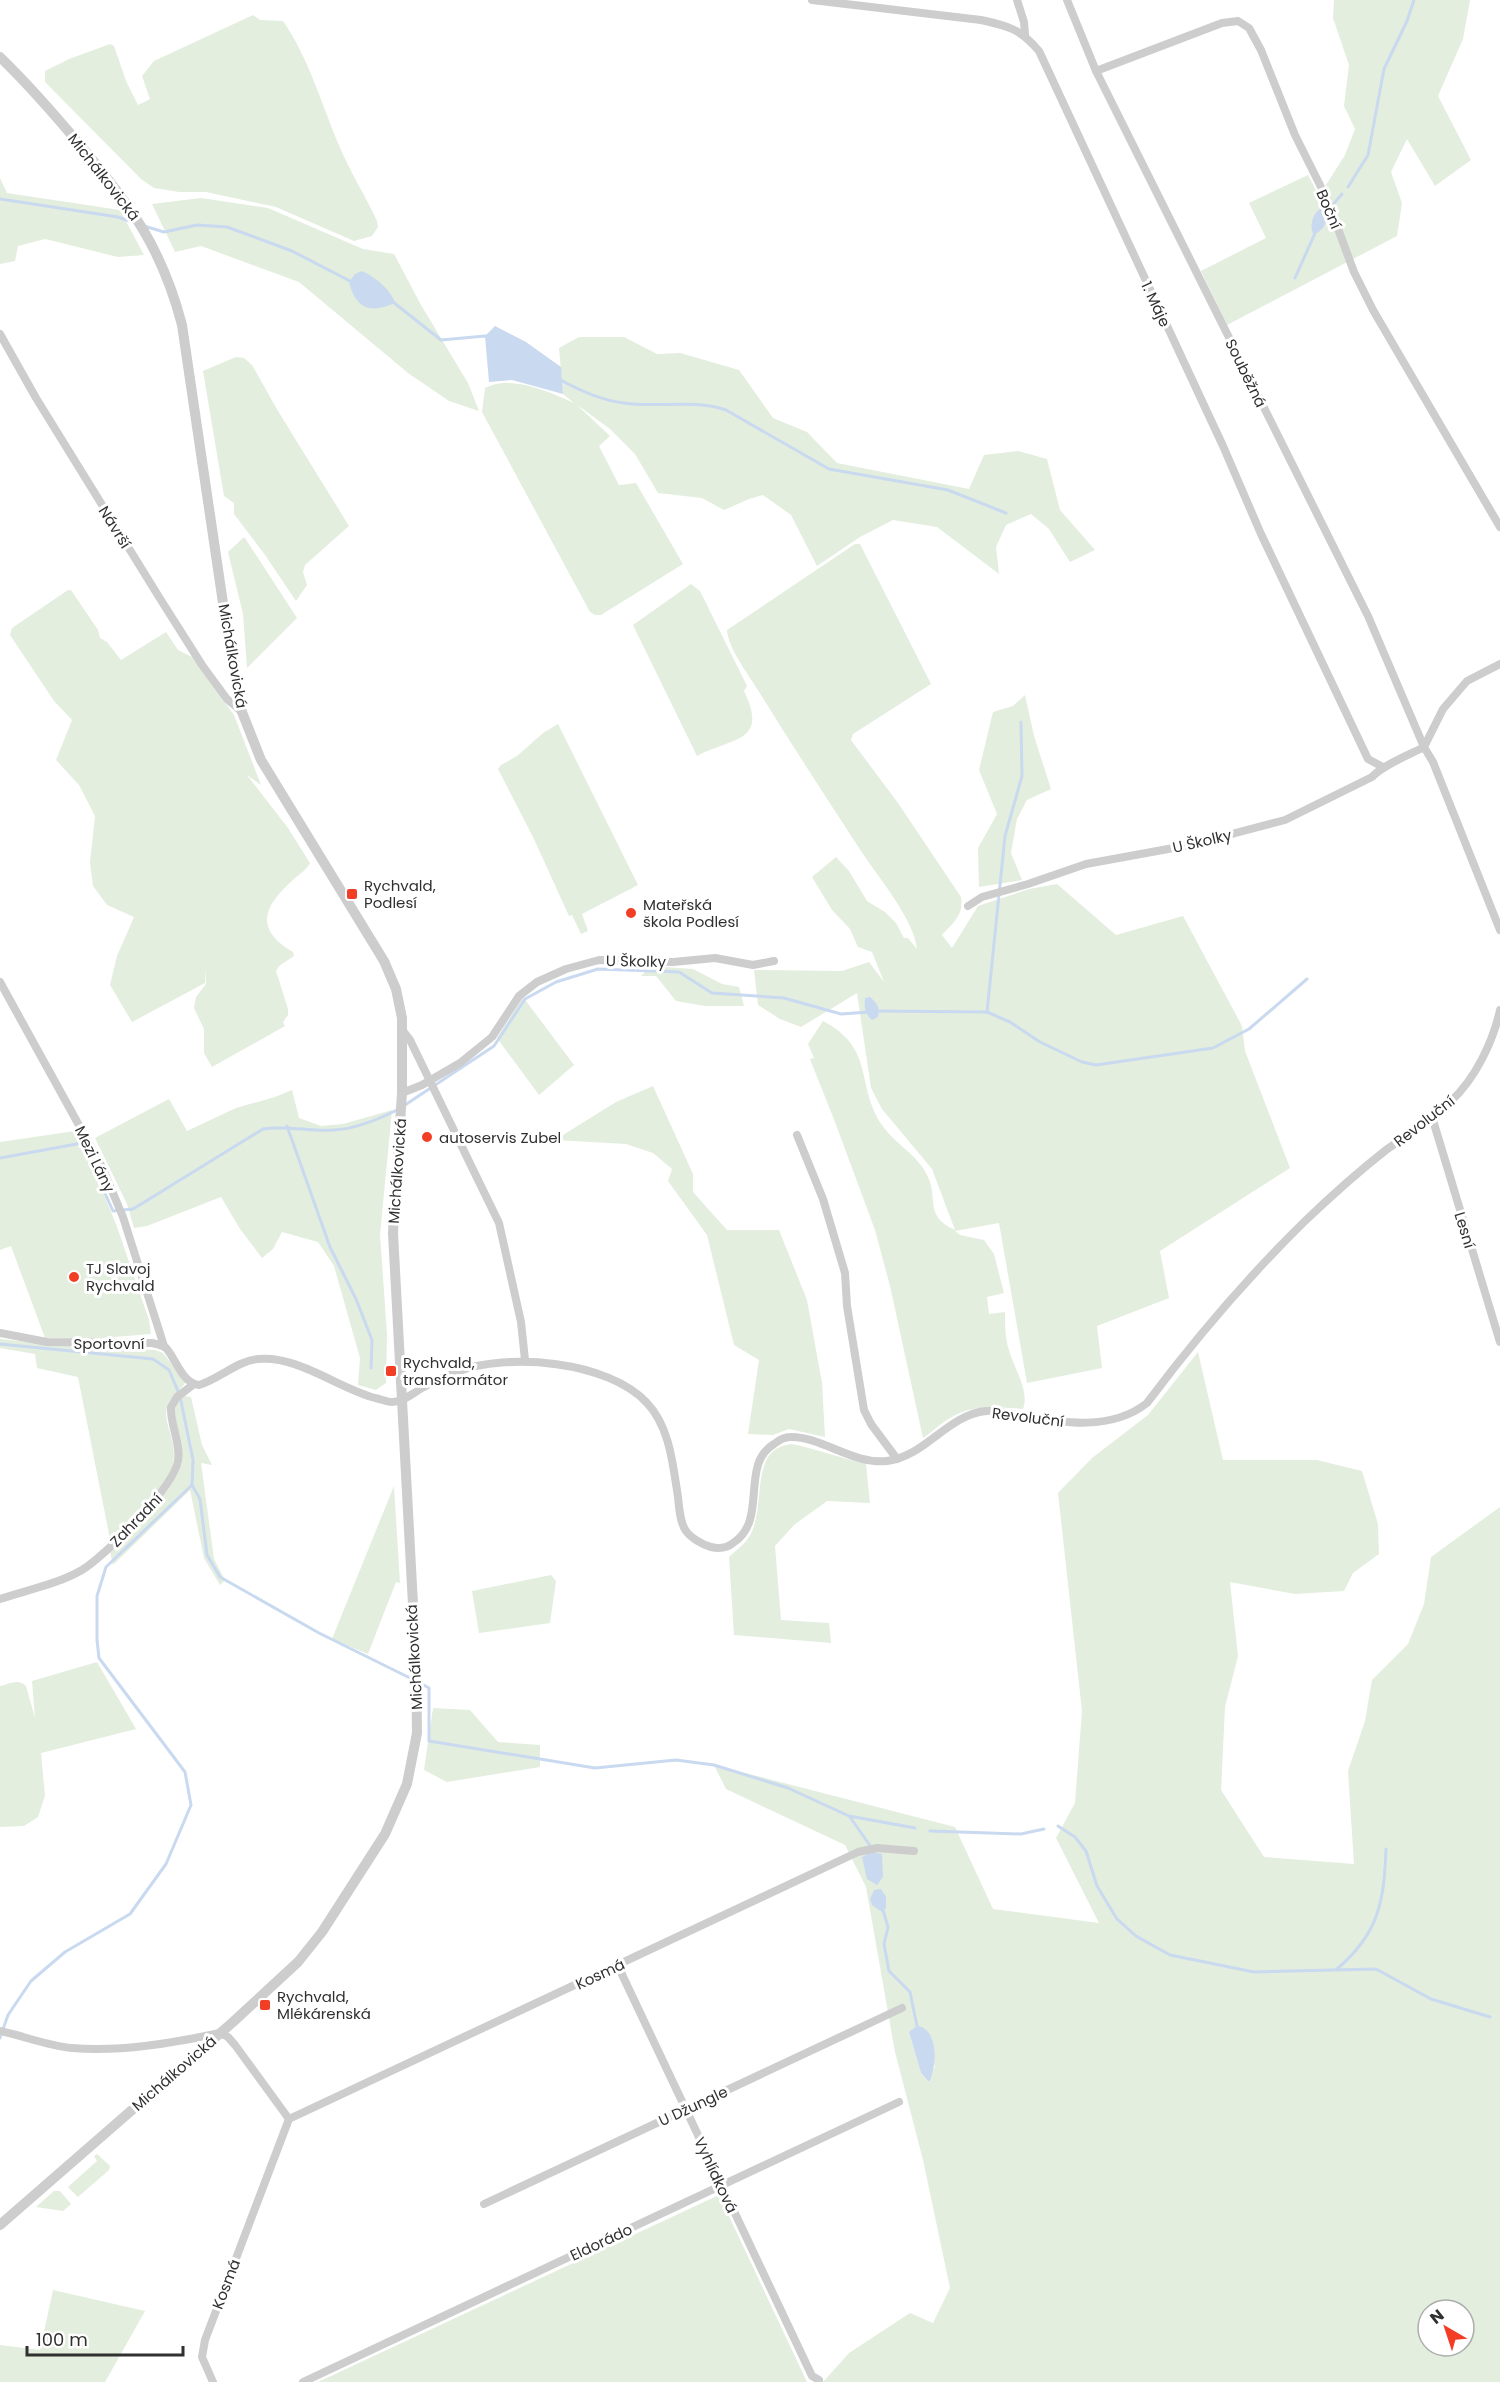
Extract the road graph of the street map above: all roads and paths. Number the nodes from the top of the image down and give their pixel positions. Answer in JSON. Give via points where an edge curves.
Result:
{"nodes":[{"id":1,"x":812,"y":0,"type":"edge"},
{"id":2,"x":1017,"y":0,"type":"edge"},
{"id":3,"x":1067,"y":0,"type":"edge"},
{"id":4,"x":1025,"y":34,"type":"junction"},
{"id":5,"x":0,"y":57,"type":"edge"},
{"id":6,"x":1096,"y":71,"type":"junction"},
{"id":7,"x":0,"y":334,"type":"edge"},
{"id":8,"x":1500,"y":528,"type":"edge"},
{"id":9,"x":1500,"y":664,"type":"edge"},
{"id":10,"x":242,"y":712,"type":"junction"},
{"id":11,"x":1424,"y":747,"type":"junction"},
{"id":12,"x":1382,"y":766,"type":"junction"},
{"id":13,"x":968,"y":906,"type":"dead end"},
{"id":14,"x":1500,"y":930,"type":"edge"},
{"id":15,"x":774,"y":962,"type":"dead end"},
{"id":16,"x":0,"y":982,"type":"edge"},
{"id":17,"x":1500,"y":1010,"type":"edge"},
{"id":18,"x":403,"y":1031,"type":"junction"},
{"id":19,"x":430,"y":1079,"type":"junction"},
{"id":20,"x":402,"y":1093,"type":"junction"},
{"id":21,"x":1432,"y":1117,"type":"junction"},
{"id":22,"x":797,"y":1135,"type":"dead end"},
{"id":23,"x":0,"y":1333,"type":"edge"},
{"id":24,"x":1500,"y":1342,"type":"edge"},
{"id":25,"x":164,"y":1346,"type":"junction"},
{"id":26,"x":525,"y":1360,"type":"junction"},
{"id":27,"x":191,"y":1388,"type":"junction"},
{"id":28,"x":400,"y":1401,"type":"junction"},
{"id":29,"x":897,"y":1459,"type":"junction"},
{"id":30,"x":0,"y":1599,"type":"edge"},
{"id":31,"x":914,"y":1851,"type":"dead end"},
{"id":32,"x":618,"y":1966,"type":"junction"},
{"id":33,"x":902,"y":2008,"type":"dead end"},
{"id":34,"x":0,"y":2031,"type":"edge"},
{"id":35,"x":220,"y":2033,"type":"junction"},
{"id":36,"x":899,"y":2102,"type":"dead end"},
{"id":37,"x":685,"y":2110,"type":"junction"},
{"id":38,"x":290,"y":2119,"type":"junction"},
{"id":39,"x":721,"y":2186,"type":"junction"},
{"id":40,"x":484,"y":2204,"type":"dead end"},
{"id":41,"x":0,"y":2225,"type":"edge"},
{"id":42,"x":819,"y":2380,"type":"dead end"},
{"id":43,"x":213,"y":2382,"type":"edge"},
{"id":44,"x":303,"y":2382,"type":"edge"}],
"edges":[{"from":1,"to":4,"type":"street","via":[[981,20],[1007,25]]},
{"from":2,"to":4,"type":"street"},
{"from":3,"to":6,"type":"street","name":"Souběžná"},
{"from":4,"to":12,"type":"street","name":"1. Máje","via":[[1039,51],[1368,759]]},
{"from":5,"to":10,"type":"street","name":"Michálkovická","via":[[116,189],[146,231],[168,278],[182,325]]},
{"from":6,"to":8,"type":"street","name":"Boční","via":[[1222,22],[1238,21],[1249,28],[1364,291]]},
{"from":6,"to":11,"type":"street","name":"Souběžná","via":[[1368,616]]},
{"from":7,"to":10,"type":"street","name":"Návrší","via":[[202,665]]},
{"from":9,"to":11,"type":"street","via":[[1467,681],[1443,709]]},
{"from":10,"to":18,"type":"street","name":"Michálkovická","via":[[267,770],[384,961],[396,989]]},
{"from":11,"to":12,"type":"street","name":"U Školky","via":[[1392,765]]},
{"from":11,"to":14,"type":"street"},
{"from":12,"to":13,"type":"street","name":"U Školky","via":[[1372,777],[1285,820],[1190,845],[1086,864],[982,897]]},
{"from":15,"to":19,"type":"street","name":"U Školky","via":[[753,965],[715,958],[673,962],[599,960],[566,969],[537,982],[519,996],[492,1037],[460,1063]]},
{"from":16,"to":25,"type":"street","name":"Mezi Lány","via":[[102,1167],[123,1217]]},
{"from":17,"to":21,"type":"street","name":"Revoluční","via":[[1476,1070],[1452,1101]]},
{"from":18,"to":19,"type":"street"},
{"from":18,"to":20,"type":"street","name":"Michálkovická"},
{"from":19,"to":20,"type":"street","name":"U Školky"},
{"from":19,"to":26,"type":"street","via":[[499,1222],[521,1322]]},
{"from":20,"to":28,"type":"street","name":"Michálkovická","via":[[393,1233]]},
{"from":21,"to":24,"type":"street","name":"Lesní"},
{"from":21,"to":29,"type":"street","name":"Revoluční","via":[[1334,1194],[1266,1260],[1135,1413],[1113,1421],[1076,1422],[988,1411],[964,1416],[914,1452]]},
{"from":22,"to":29,"type":"street","via":[[823,1199],[845,1273],[864,1410]]},
{"from":23,"to":25,"type":"street","name":"Sportovní","via":[[47,1342]]},
{"from":25,"to":27,"type":"street","name":"Sportovní"},
{"from":26,"to":28,"type":"street","name":"Revoluční","via":[[461,1370]]},
{"from":26,"to":29,"type":"street","name":"Revoluční","via":[[585,1371],[626,1384],[649,1405],[663,1430],[672,1459],[686,1531],[712,1548],[726,1548],[740,1539],[749,1525],[757,1466],[767,1448],[781,1439],[791,1437],[873,1461]]},
{"from":27,"to":28,"type":"street","via":[[250,1360],[276,1359],[357,1393]]},
{"from":27,"to":30,"type":"street","name":"Zahradní","via":[[177,1397],[171,1407],[178,1462],[166,1488],[105,1552],[83,1569]]},
{"from":28,"to":35,"type":"street","name":"Michálkovická","via":[[416,1660],[417,1733],[407,1784],[385,1834],[322,1932],[298,1962]]},
{"from":31,"to":32,"type":"street","name":"Kosmá","via":[[877,1848],[858,1852]]},
{"from":32,"to":37,"type":"street","name":"Vyhlídková"},
{"from":32,"to":38,"type":"street","name":"Kosmá"},
{"from":33,"to":37,"type":"street","name":"U Džungle"},
{"from":34,"to":35,"type":"street","via":[[70,2048],[104,2049]]},
{"from":35,"to":38,"type":"street","via":[[235,2045]]},
{"from":35,"to":41,"type":"street","name":"Michálkovická"},
{"from":36,"to":39,"type":"street","name":"Eldorádo"},
{"from":37,"to":39,"type":"street","name":"Vyhlídková"},
{"from":37,"to":40,"type":"street","name":"U Džungle"},
{"from":38,"to":43,"type":"street","name":"Kosmá","via":[[203,2348]]},
{"from":39,"to":42,"type":"street","name":"Vyhlídková","via":[[812,2376]]},
{"from":39,"to":44,"type":"street","name":"Eldorádo"}]}
